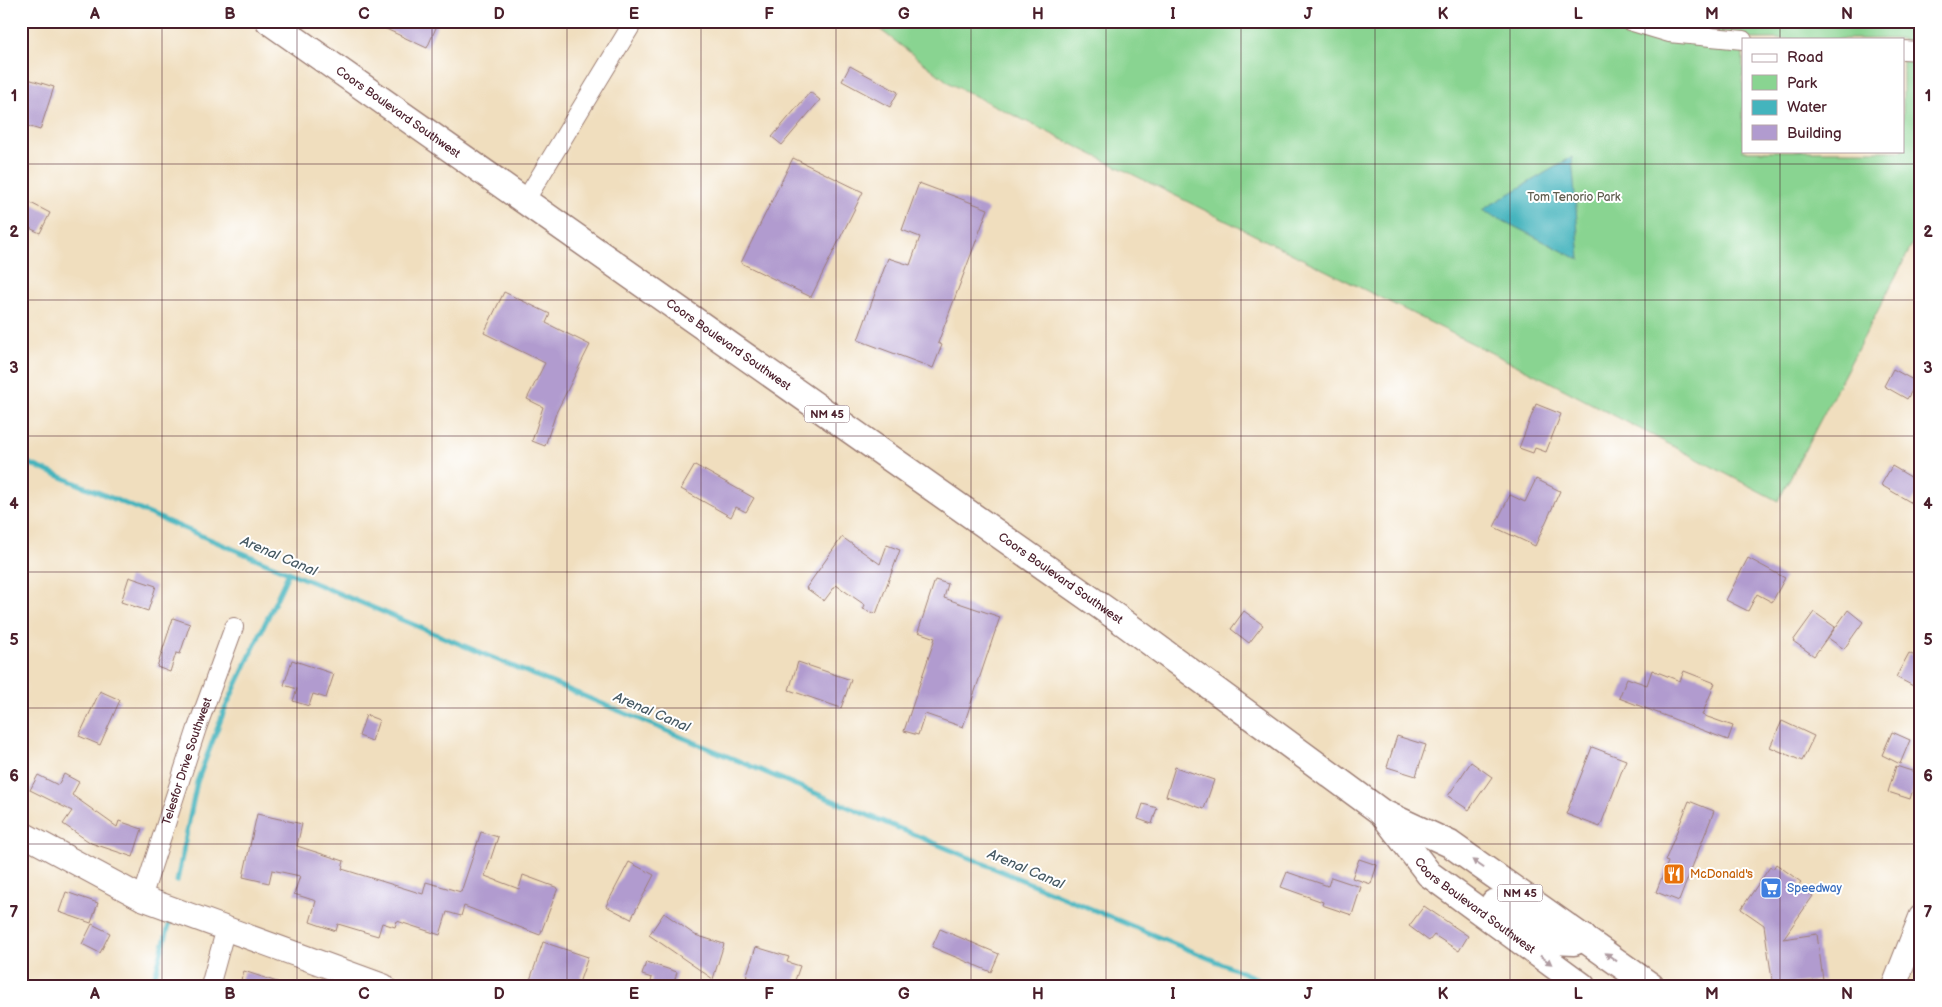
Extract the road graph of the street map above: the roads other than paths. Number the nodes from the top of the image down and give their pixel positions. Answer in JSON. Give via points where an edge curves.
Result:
{"nodes":[{"id":1,"x":269,"y":21,"type":"edge"},
{"id":2,"x":634,"y":21,"type":"edge"},
{"id":3,"x":1629,"y":21,"type":"edge"},
{"id":4,"x":1742,"y":40,"type":"edge"},
{"id":5,"x":1904,"y":50,"type":"edge"},
{"id":6,"x":1921,"y":51,"type":"edge"},
{"id":7,"x":525,"y":201,"type":"junction"},
{"id":8,"x":234,"y":627,"type":"dead end"},
{"id":9,"x":1382,"y":812,"type":"junction"},
{"id":10,"x":21,"y":833,"type":"edge"},
{"id":11,"x":1429,"y":874,"type":"junction"},
{"id":12,"x":142,"y":898,"type":"junction"},
{"id":13,"x":1921,"y":917,"type":"edge"},
{"id":14,"x":226,"y":928,"type":"junction"},
{"id":15,"x":1583,"y":937,"type":"junction"},
{"id":16,"x":210,"y":986,"type":"edge"},
{"id":17,"x":383,"y":986,"type":"edge"},
{"id":18,"x":1582,"y":986,"type":"edge"},
{"id":19,"x":1651,"y":986,"type":"edge"},
{"id":20,"x":1894,"y":986,"type":"edge"}],
"edges":[{"from":1,"to":7,"type":"main road","name":"Coors Boulevard Southwest","number":"NM 45"},
{"from":2,"to":7,"type":"street"},
{"from":3,"to":4,"type":"street","via":[[1668,33]]},
{"from":5,"to":6,"type":"street"},
{"from":7,"to":9,"type":"main road","name":"Coors Boulevard Southwest","number":"NM 45","via":[[1116,617]]},
{"from":8,"to":12,"type":"street","name":"Telesfor Drive Southwest","via":[[197,728]]},
{"from":9,"to":11,"type":"main road","name":"Coors Boulevard Southwest","number":"NM 45"},
{"from":15,"to":9,"type":"main road","name":"Coors Boulevard Southwest","number":"NM 45","one_way":true,"via":[[1450,844]]},
{"from":10,"to":12,"type":"street"},
{"from":11,"to":15,"type":"main road","via":[[1488,899],[1554,941],[1574,942]]},
{"from":11,"to":18,"type":"main road","name":"Coors Boulevard Southwest","number":"NM 45","one_way":true},
{"from":12,"to":14,"type":"street"},
{"from":13,"to":20,"type":"street"},
{"from":14,"to":16,"type":"street"},
{"from":14,"to":17,"type":"street"},
{"from":19,"to":15,"type":"main road","name":"Coors Boulevard Southwest","number":"NM 45","one_way":true}]}
